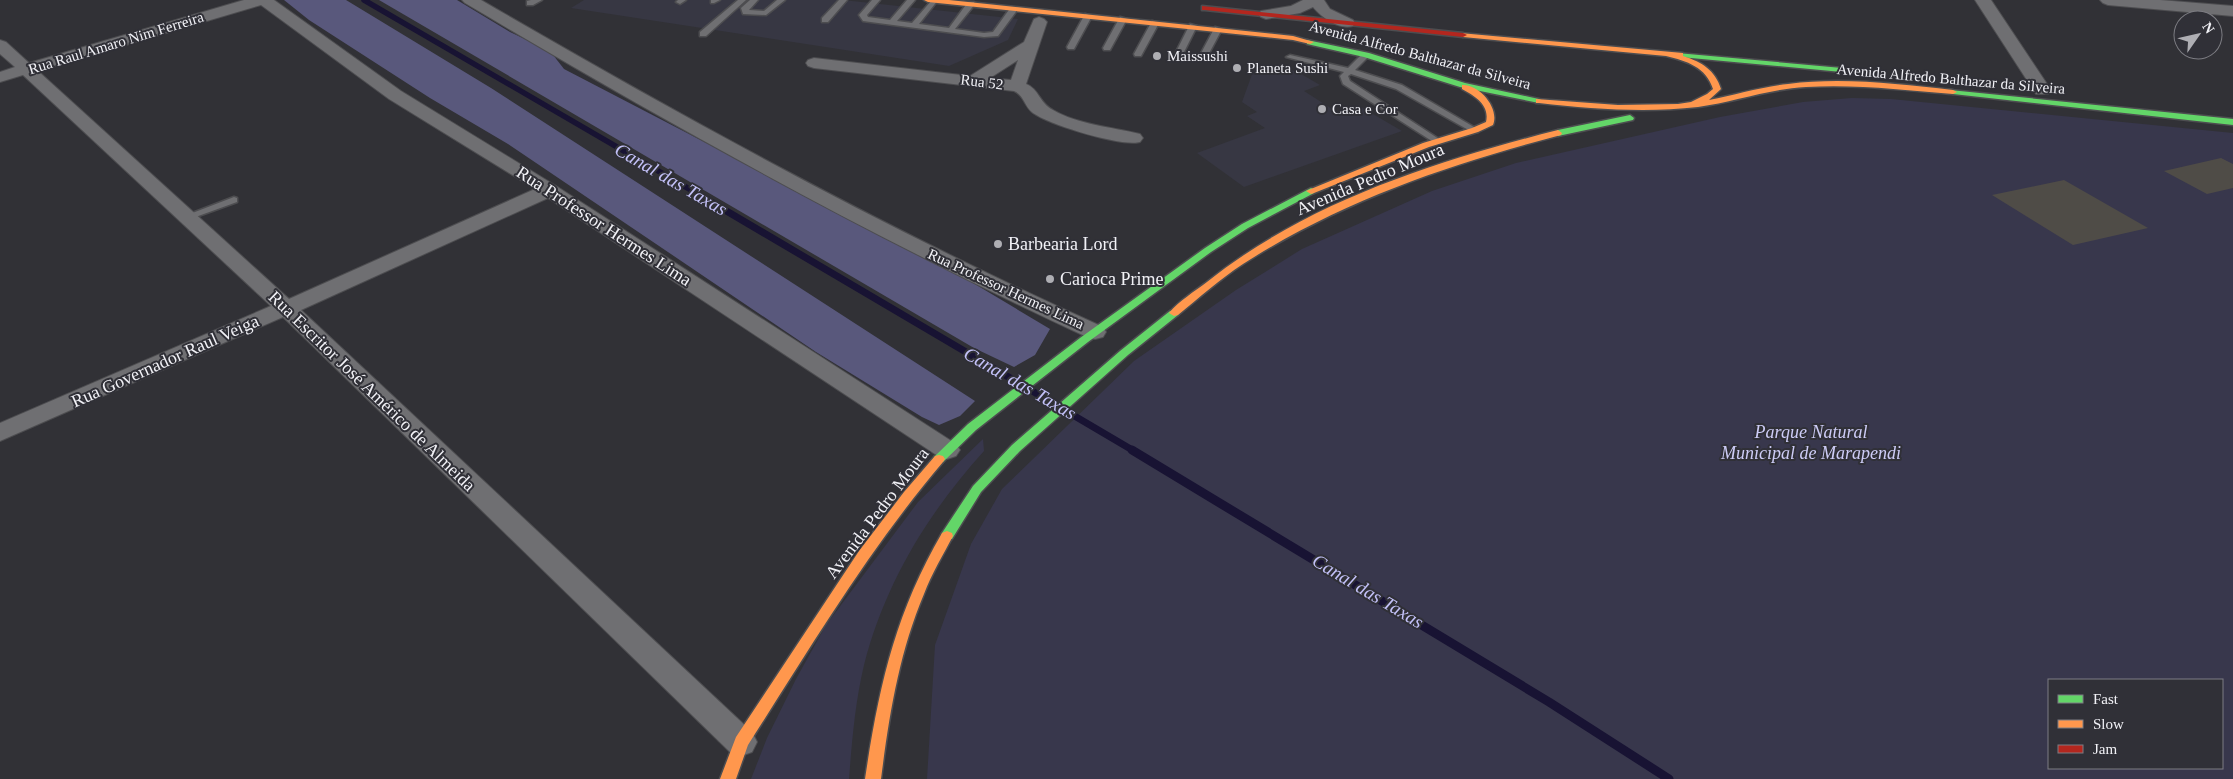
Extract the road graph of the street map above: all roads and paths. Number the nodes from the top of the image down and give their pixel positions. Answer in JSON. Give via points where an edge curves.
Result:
{"nodes":[{"id":1,"x":262,"y":0,"type":"edge"},
{"id":2,"x":470,"y":0,"type":"edge"},
{"id":3,"x":538,"y":0,"type":"edge"},
{"id":4,"x":742,"y":0,"type":"edge"},
{"id":5,"x":754,"y":0,"type":"edge"},
{"id":6,"x":781,"y":0,"type":"edge"},
{"id":7,"x":843,"y":0,"type":"edge"},
{"id":8,"x":876,"y":0,"type":"edge"},
{"id":9,"x":911,"y":0,"type":"edge"},
{"id":10,"x":931,"y":0,"type":"edge"},
{"id":11,"x":1316,"y":0,"type":"edge"},
{"id":12,"x":1983,"y":0,"type":"edge"},
{"id":13,"x":2108,"y":0,"type":"edge"},
{"id":14,"x":530,"y":3,"type":"dead end"},
{"id":15,"x":971,"y":4,"type":"junction"},
{"id":16,"x":1188,"y":7,"type":"dead end"},
{"id":17,"x":1019,"y":9,"type":"junction"},
{"id":18,"x":2233,"y":11,"type":"edge"},
{"id":19,"x":1071,"y":14,"type":"junction"},
{"id":20,"x":1266,"y":14,"type":"junction"},
{"id":21,"x":1088,"y":16,"type":"junction"},
{"id":22,"x":1122,"y":19,"type":"junction"},
{"id":23,"x":825,"y":20,"type":"dead end"},
{"id":24,"x":1040,"y":22,"type":"junction"},
{"id":25,"x":1155,"y":22,"type":"junction"},
{"id":26,"x":891,"y":23,"type":"junction"},
{"id":27,"x":1347,"y":23,"type":"junction"},
{"id":28,"x":913,"y":26,"type":"junction"},
{"id":29,"x":1193,"y":26,"type":"junction"},
{"id":30,"x":1218,"y":29,"type":"junction"},
{"id":31,"x":950,"y":31,"type":"junction"},
{"id":32,"x":703,"y":34,"type":"dead end"},
{"id":33,"x":1463,"y":35,"type":"junction"},
{"id":34,"x":1423,"y":42,"type":"dead end"},
{"id":35,"x":0,"y":44,"type":"edge"},
{"id":36,"x":1032,"y":44,"type":"junction"},
{"id":37,"x":1071,"y":47,"type":"dead end"},
{"id":38,"x":1107,"y":48,"type":"dead end"},
{"id":39,"x":1663,"y":53,"type":"junction"},
{"id":40,"x":1138,"y":54,"type":"dead end"},
{"id":41,"x":1366,"y":55,"type":"junction"},
{"id":42,"x":1178,"y":56,"type":"dead end"},
{"id":43,"x":1202,"y":57,"type":"dead end"},
{"id":44,"x":1290,"y":57,"type":"dead end"},
{"id":45,"x":1412,"y":57,"type":"dead end"},
{"id":46,"x":814,"y":63,"type":"dead end"},
{"id":47,"x":26,"y":69,"type":"junction"},
{"id":48,"x":1349,"y":70,"type":"junction"},
{"id":49,"x":1855,"y":71,"type":"dead end"},
{"id":50,"x":1885,"y":74,"type":"dead end"},
{"id":51,"x":1429,"y":76,"type":"junction"},
{"id":52,"x":0,"y":77,"type":"edge"},
{"id":53,"x":973,"y":80,"type":"junction"},
{"id":54,"x":1463,"y":85,"type":"junction"},
{"id":55,"x":1017,"y":86,"type":"junction"},
{"id":56,"x":2042,"y":90,"type":"junction"},
{"id":57,"x":2090,"y":95,"type":"dead end"},
{"id":58,"x":1697,"y":104,"type":"junction"},
{"id":59,"x":2233,"y":122,"type":"edge"},
{"id":60,"x":1475,"y":130,"type":"junction"},
{"id":61,"x":1134,"y":138,"type":"dead end"},
{"id":62,"x":1438,"y":141,"type":"junction"},
{"id":63,"x":549,"y":190,"type":"junction"},
{"id":64,"x":234,"y":200,"type":"dead end"},
{"id":65,"x":188,"y":217,"type":"junction"},
{"id":66,"x":286,"y":308,"type":"junction"},
{"id":67,"x":1090,"y":336,"type":"junction"},
{"id":68,"x":0,"y":433,"type":"edge"},
{"id":69,"x":947,"y":450,"type":"junction"},
{"id":70,"x":741,"y":742,"type":"junction"},
{"id":71,"x":728,"y":779,"type":"edge"},
{"id":72,"x":873,"y":779,"type":"edge"}],
"edges":[{"from":1,"to":47,"type":"street","name":"Rua Raul Amaro Nim Ferreira"},
{"from":1,"to":63,"type":"street","name":"Rua Professor Hermes Lima","via":[[395,95]]},
{"from":2,"to":67,"type":"street","name":"Rua Professor Hermes Lima","via":[[801,189]]},
{"from":3,"to":14,"type":"lane"},
{"from":4,"to":32,"type":"lane"},
{"from":5,"to":6,"type":"lane","via":[[745,8],[746,12],[766,13]]},
{"from":7,"to":23,"type":"lane"},
{"from":8,"to":26,"type":"lane","via":[[864,17]]},
{"from":9,"to":26,"type":"lane"},
{"from":10,"to":15,"type":"main road","name":"Avenida Alfredo Balthazar da Silveira"},
{"from":10,"to":28,"type":"lane"},
{"from":11,"to":20,"type":"street","via":[[1295,10]]},
{"from":11,"to":27,"type":"street","via":[[1325,12]]},
{"from":12,"to":56,"type":"street"},
{"from":13,"to":18,"type":"street"},
{"from":15,"to":17,"type":"main road","name":"Avenida Alfredo Balthazar da Silveira"},
{"from":15,"to":31,"type":"lane"},
{"from":16,"to":20,"type":"main road","name":"Avenida Alfredo Balthazar da Silveira"},
{"from":17,"to":19,"type":"main road","name":"Avenida Alfredo Balthazar da Silveira"},
{"from":17,"to":24,"type":"street"},
{"from":17,"to":31,"type":"lane","via":[[995,34]]},
{"from":19,"to":21,"type":"main road","name":"Avenida Alfredo Balthazar da Silveira"},
{"from":19,"to":24,"type":"street"},
{"from":20,"to":27,"type":"main road","name":"Avenida Alfredo Balthazar da Silveira"},
{"from":21,"to":22,"type":"main road","name":"Avenida Alfredo Balthazar da Silveira"},
{"from":21,"to":37,"type":"lane"},
{"from":22,"to":25,"type":"main road","name":"Avenida Alfredo Balthazar da Silveira"},
{"from":22,"to":38,"type":"lane"},
{"from":24,"to":36,"type":"street"},
{"from":25,"to":29,"type":"main road","name":"Avenida Alfredo Balthazar da Silveira"},
{"from":25,"to":40,"type":"lane"},
{"from":26,"to":28,"type":"lane"},
{"from":27,"to":33,"type":"main road","name":"Avenida Alfredo Balthazar da Silveira"},
{"from":28,"to":31,"type":"lane"},
{"from":29,"to":30,"type":"main road","name":"Avenida Alfredo Balthazar da Silveira"},
{"from":29,"to":42,"type":"lane"},
{"from":30,"to":41,"type":"main road","name":"Avenida Alfredo Balthazar da Silveira","via":[[1293,38]]},
{"from":30,"to":43,"type":"lane"},
{"from":33,"to":34,"type":"main road"},
{"from":33,"to":39,"type":"main road","name":"Avenida Alfredo Balthazar da Silveira"},
{"from":35,"to":47,"type":"street","name":"Rua Escritor José Américo de Almeida"},
{"from":36,"to":53,"type":"street"},
{"from":36,"to":55,"type":"street"},
{"from":39,"to":49,"type":"main road","name":"Avenida Alfredo Balthazar da Silveira"},
{"from":39,"to":58,"type":"main road","via":[[1698,64],[1717,81],[1717,89]]},
{"from":41,"to":48,"type":"lane"},
{"from":41,"to":51,"type":"main road","name":"Avenida Alfredo Balthazar da Silveira"},
{"from":44,"to":48,"type":"lane"},
{"from":45,"to":51,"type":"main road"},
{"from":46,"to":53,"type":"street","name":"Rua 52"},
{"from":47,"to":52,"type":"street","name":"Rua Raul Amaro Nim Ferreira"},
{"from":47,"to":65,"type":"street","name":"Rua Escritor José Américo de Almeida"},
{"from":48,"to":60,"type":"lane","via":[[1399,87]]},
{"from":48,"to":62,"type":"lane","via":[[1344,78],[1354,88]]},
{"from":50,"to":56,"type":"main road","name":"Avenida Alfredo Balthazar da Silveira"},
{"from":51,"to":54,"type":"main road","name":"Avenida Alfredo Balthazar da Silveira"},
{"from":53,"to":55,"type":"street","name":"Rua 52"},
{"from":54,"to":58,"type":"main road","name":"Avenida Alfredo Balthazar da Silveira","via":[[1522,99],[1572,105],[1646,107]]},
{"from":54,"to":60,"type":"main road","name":"Avenida Pedro Moura","via":[[1485,101],[1493,115],[1490,122]]},
{"from":55,"to":61,"type":"street","name":"Rua 52","via":[[1027,90],[1033,104],[1044,113],[1086,128]]},
{"from":56,"to":57,"type":"main road","name":"Avenida Alfredo Balthazar da Silveira"},
{"from":58,"to":59,"type":"main road","name":"Avenida Alfredo Balthazar da Silveira","via":[[1786,86],[1834,84],[1933,90]]},
{"from":58,"to":72,"type":"main road","name":"Avenida Pedro Moura","via":[[1557,133],[1480,154],[1355,200],[1311,220],[1239,262],[1124,353],[1016,448],[977,489],[944,540],[925,575],[896,648],[880,724]]},
{"from":60,"to":62,"type":"main road","name":"Avenida Pedro Moura"},
{"from":62,"to":67,"type":"main road","name":"Avenida Pedro Moura","via":[[1300,196],[1245,226]]},
{"from":63,"to":66,"type":"street","name":"Rua Governador Raul Veiga"},
{"from":63,"to":69,"type":"street","name":"Rua Professor Hermes Lima"},
{"from":64,"to":65,"type":"lane"},
{"from":65,"to":66,"type":"street","name":"Rua Escritor José Américo de Almeida"},
{"from":66,"to":68,"type":"street","name":"Rua Governador Raul Veiga"},
{"from":66,"to":70,"type":"street","name":"Rua Escritor José Américo de Almeida"},
{"from":67,"to":69,"type":"main road","name":"Avenida Pedro Moura"},
{"from":69,"to":70,"type":"main road","name":"Avenida Pedro Moura","via":[[864,554]]},
{"from":70,"to":71,"type":"main road","name":"Avenida Pedro Moura"}]}
